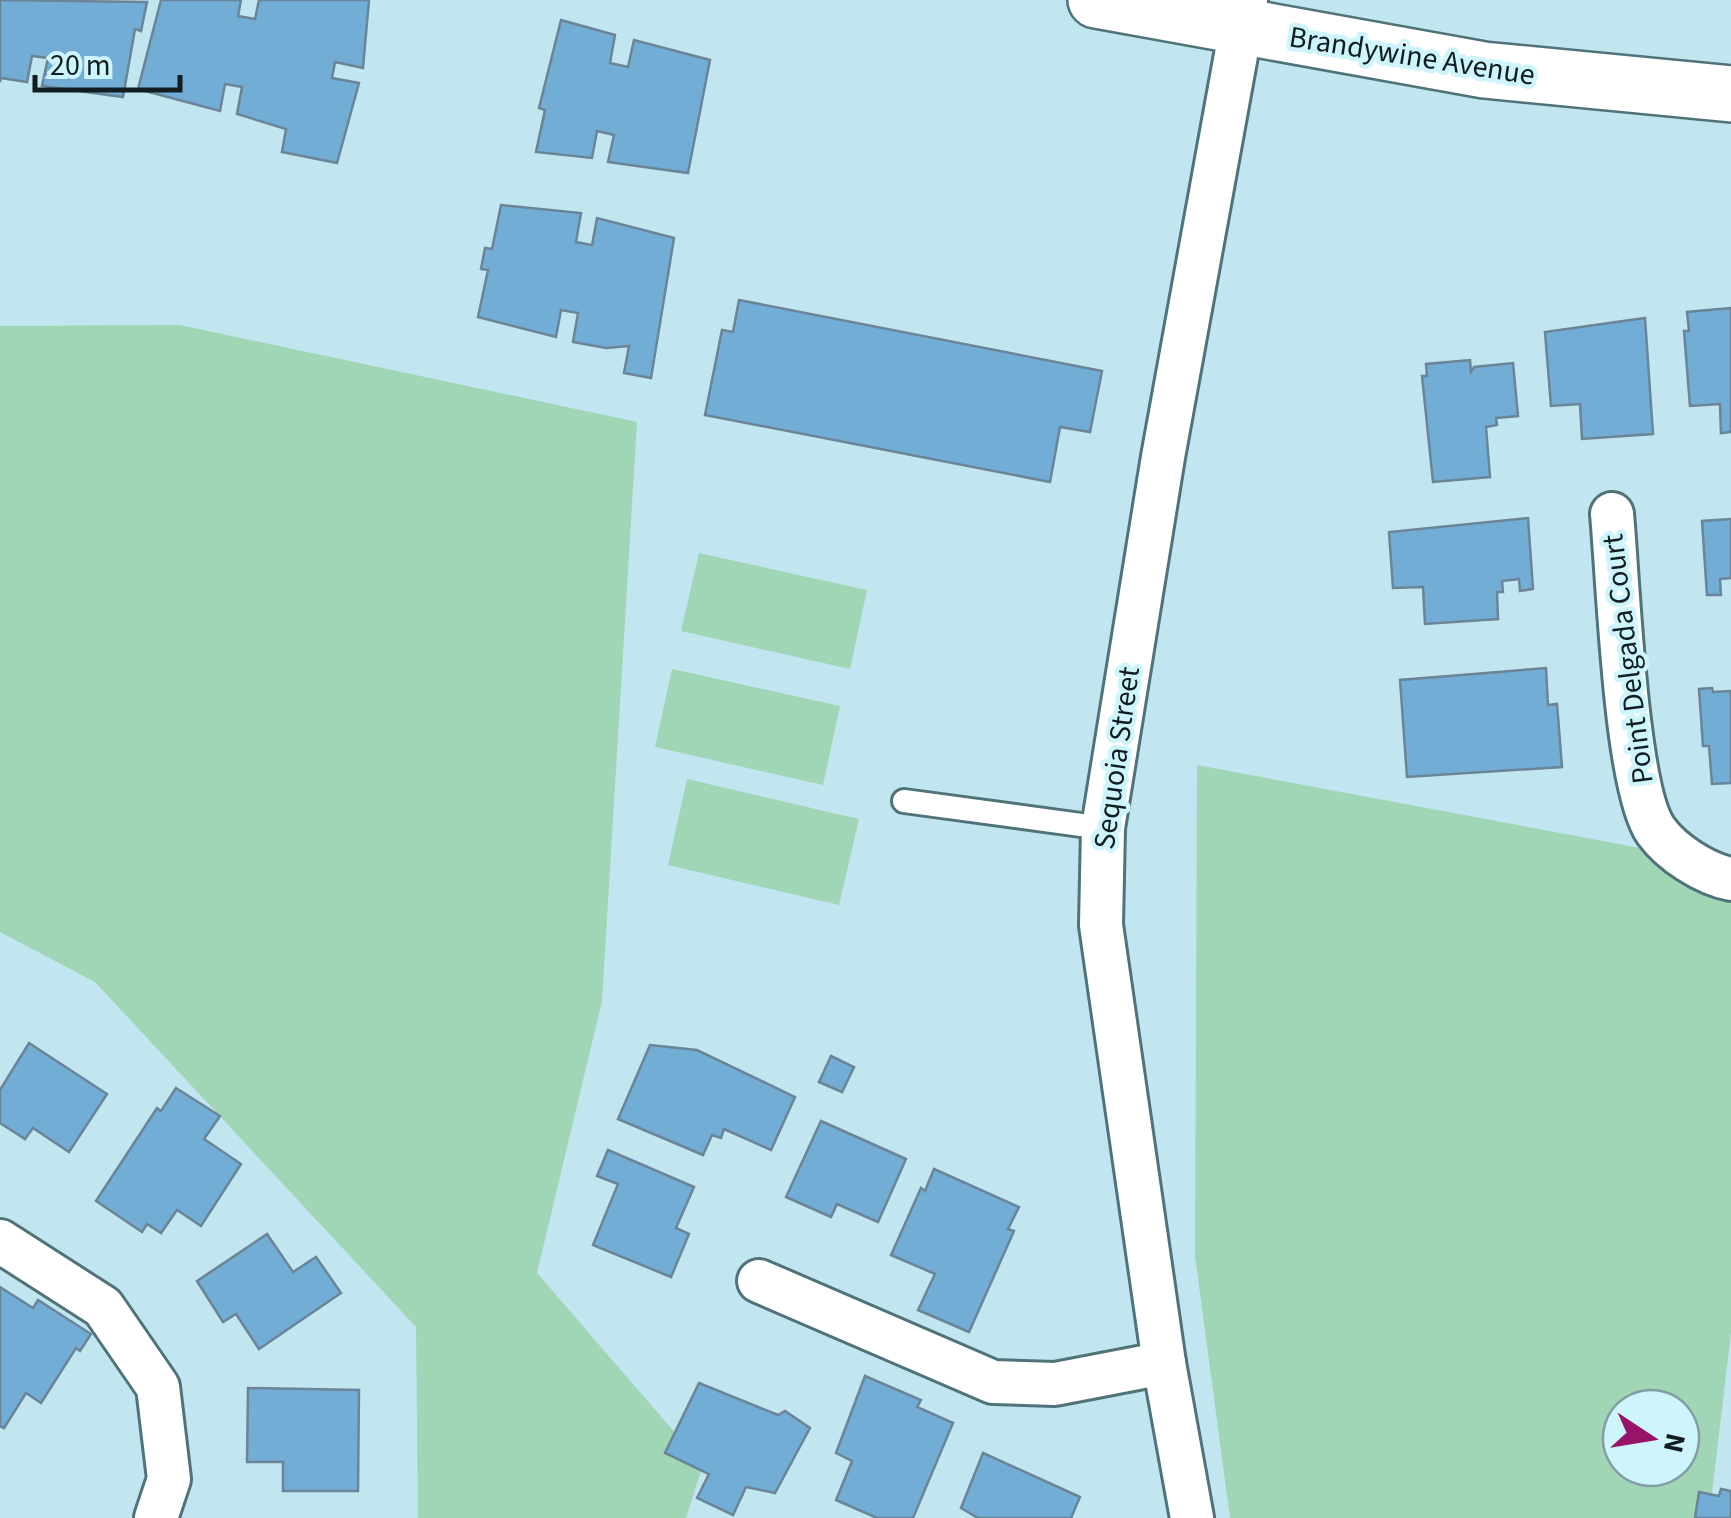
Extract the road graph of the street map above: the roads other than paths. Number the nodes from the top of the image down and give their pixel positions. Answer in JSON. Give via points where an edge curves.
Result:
{"nodes":[{"id":1,"x":1096,"y":0,"type":"edge"},
{"id":2,"x":1244,"y":14,"type":"edge"},
{"id":3,"x":1731,"y":94,"type":"edge"},
{"id":4,"x":1612,"y":514,"type":"dead end"},
{"id":5,"x":904,"y":801,"type":"dead end"},
{"id":6,"x":1103,"y":828,"type":"junction"},
{"id":7,"x":1731,"y":879,"type":"edge"},
{"id":8,"x":0,"y":1241,"type":"edge"},
{"id":9,"x":759,"y":1280,"type":"dead end"},
{"id":10,"x":1164,"y":1363,"type":"junction"},
{"id":11,"x":156,"y":1518,"type":"edge"},
{"id":12,"x":1192,"y":1518,"type":"edge"}],
"edges":[{"from":1,"to":2,"type":"street","name":"Brandywine Avenue"},
{"from":2,"to":3,"type":"street","name":"Brandywine Avenue","via":[[1484,70]]},
{"from":2,"to":6,"type":"street","name":"Sequoia Street"},
{"from":4,"to":7,"type":"street","name":"Point Delgada Court","via":[[1636,772],[1655,830],[1708,875]]},
{"from":5,"to":6,"type":"lane"},
{"from":6,"to":10,"type":"street","name":"Sequoia Street","via":[[1101,925]]},
{"from":8,"to":11,"type":"street","via":[[103,1307],[158,1387],[170,1479]]},
{"from":9,"to":10,"type":"street","via":[[993,1382],[1056,1384]]},
{"from":10,"to":12,"type":"street","name":"Sequoia Street"}]}
